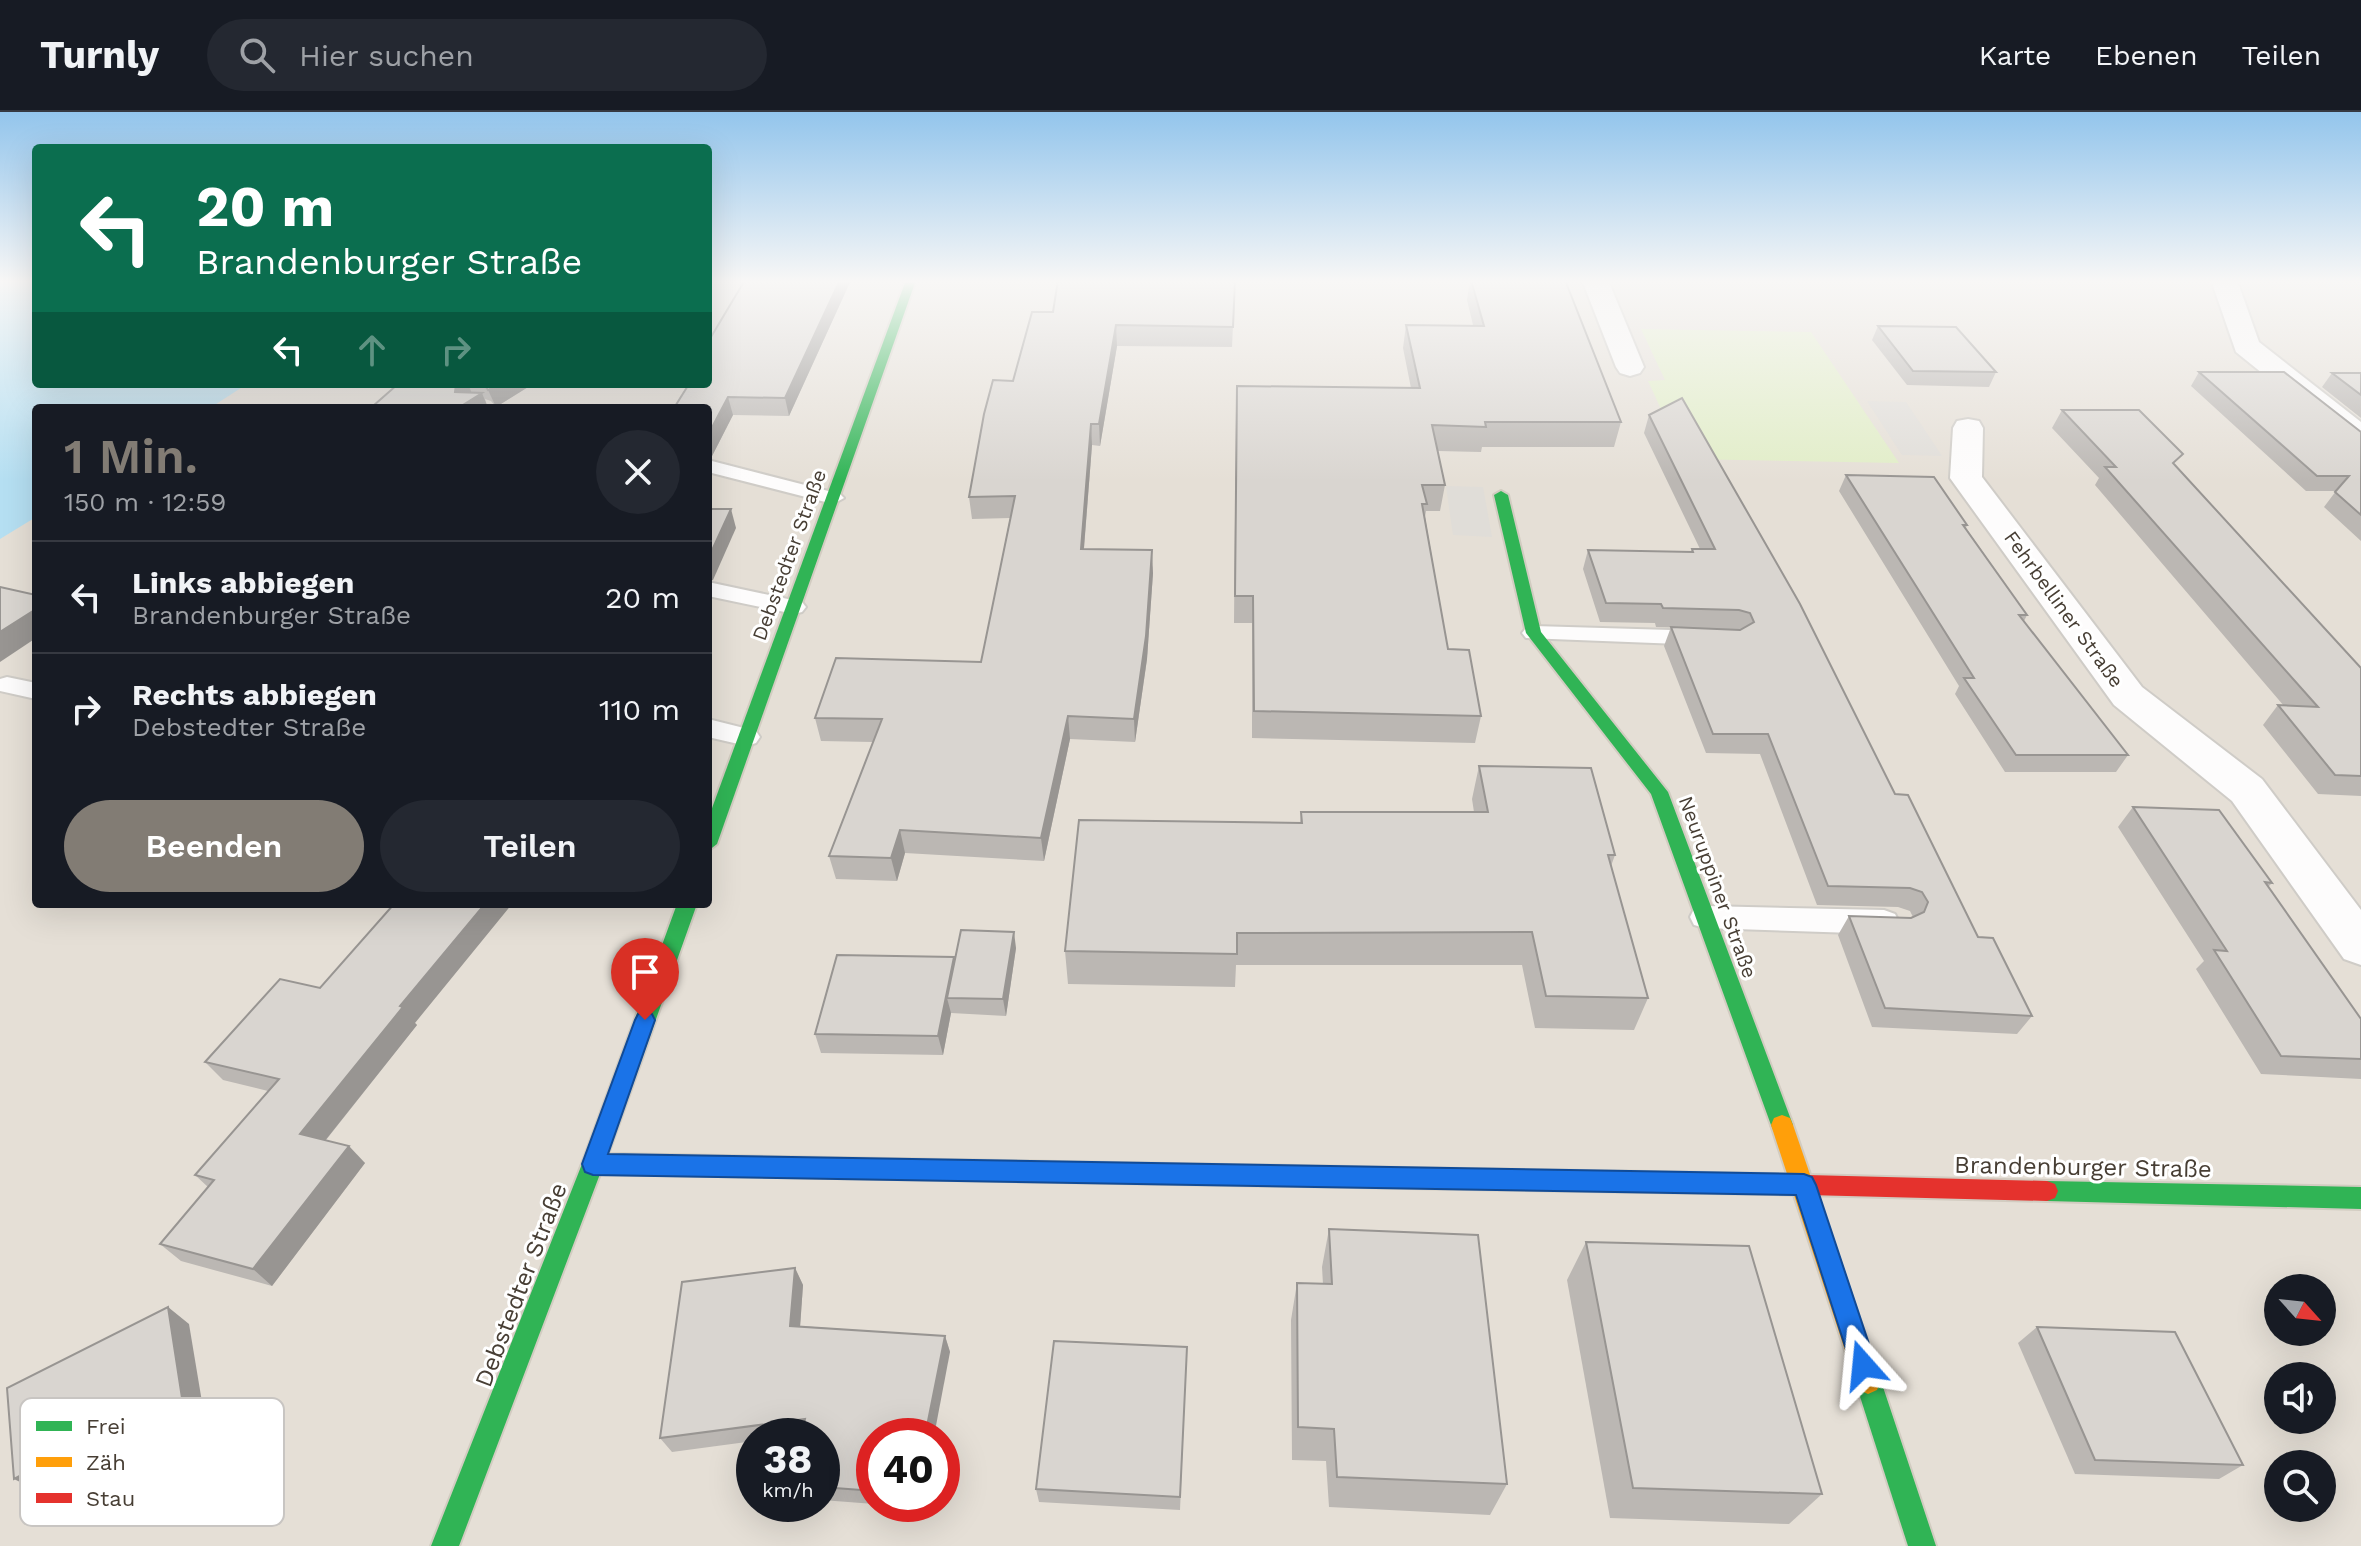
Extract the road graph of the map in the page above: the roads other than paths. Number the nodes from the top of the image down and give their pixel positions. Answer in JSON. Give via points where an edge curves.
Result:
{"nodes":[{"id":1,"x":887,"y":347,"type":"edge"},
{"id":2,"x":1622,"y":347,"type":"edge"},
{"id":3,"x":2247,"y":347,"type":"edge"},
{"id":4,"x":1630,"y":367,"type":"dead end"},
{"id":5,"x":1968,"y":428,"type":"dead end"},
{"id":6,"x":2361,"y":437,"type":"edge"},
{"id":7,"x":712,"y":467,"type":"edge"},
{"id":8,"x":1501,"y":495,"type":"dead end"},
{"id":9,"x":833,"y":498,"type":"junction"},
{"id":10,"x":712,"y":590,"type":"edge"},
{"id":11,"x":794,"y":607,"type":"junction"},
{"id":12,"x":1534,"y":633,"type":"junction"},
{"id":13,"x":1732,"y":639,"type":"edge"},
{"id":14,"x":7,"y":685,"type":"dead end"},
{"id":15,"x":32,"y":690,"type":"edge"},
{"id":16,"x":712,"y":729,"type":"edge"},
{"id":17,"x":747,"y":737,"type":"junction"},
{"id":18,"x":712,"y":833,"type":"edge"},
{"id":19,"x":686,"y":908,"type":"edge"},
{"id":20,"x":1705,"y":917,"type":"junction"},
{"id":21,"x":1898,"y":922,"type":"edge"},
{"id":22,"x":2361,"y":946,"type":"edge"},
{"id":23,"x":593,"y":1164,"type":"junction"},
{"id":24,"x":1804,"y":1185,"type":"junction"},
{"id":25,"x":2361,"y":1198,"type":"edge"},
{"id":26,"x":445,"y":1546,"type":"edge"},
{"id":27,"x":1922,"y":1546,"type":"edge"}],
"edges":[{"from":1,"to":9,"type":"street","name":"Debstedter Straße"},
{"from":2,"to":4,"type":"street"},
{"from":3,"to":6,"type":"street"},
{"from":5,"to":22,"type":"street","name":"Fehrbelliner Straße","via":[[1966,478],[2128,696],[2247,790]]},
{"from":7,"to":9,"type":"lane"},
{"from":8,"to":12,"type":"street","name":"Neuruppiner Straße"},
{"from":9,"to":11,"type":"street","name":"Debstedter Straße"},
{"from":10,"to":11,"type":"lane"},
{"from":11,"to":17,"type":"street","name":"Debstedter Straße"},
{"from":12,"to":13,"type":"lane"},
{"from":12,"to":20,"type":"street","name":"Neuruppiner Straße","via":[[1659,792]]},
{"from":14,"to":15,"type":"lane"},
{"from":16,"to":17,"type":"lane"},
{"from":17,"to":18,"type":"street","name":"Debstedter Straße"},
{"from":19,"to":23,"type":"street","name":"Debstedter Straße"},
{"from":20,"to":21,"type":"lane"},
{"from":20,"to":24,"type":"street","name":"Neuruppiner Straße"},
{"from":23,"to":24,"type":"street","name":"Brandenburger Straße"},
{"from":23,"to":26,"type":"street","name":"Debstedter Straße"},
{"from":24,"to":25,"type":"street","name":"Brandenburger Straße"},
{"from":24,"to":27,"type":"street"}]}
